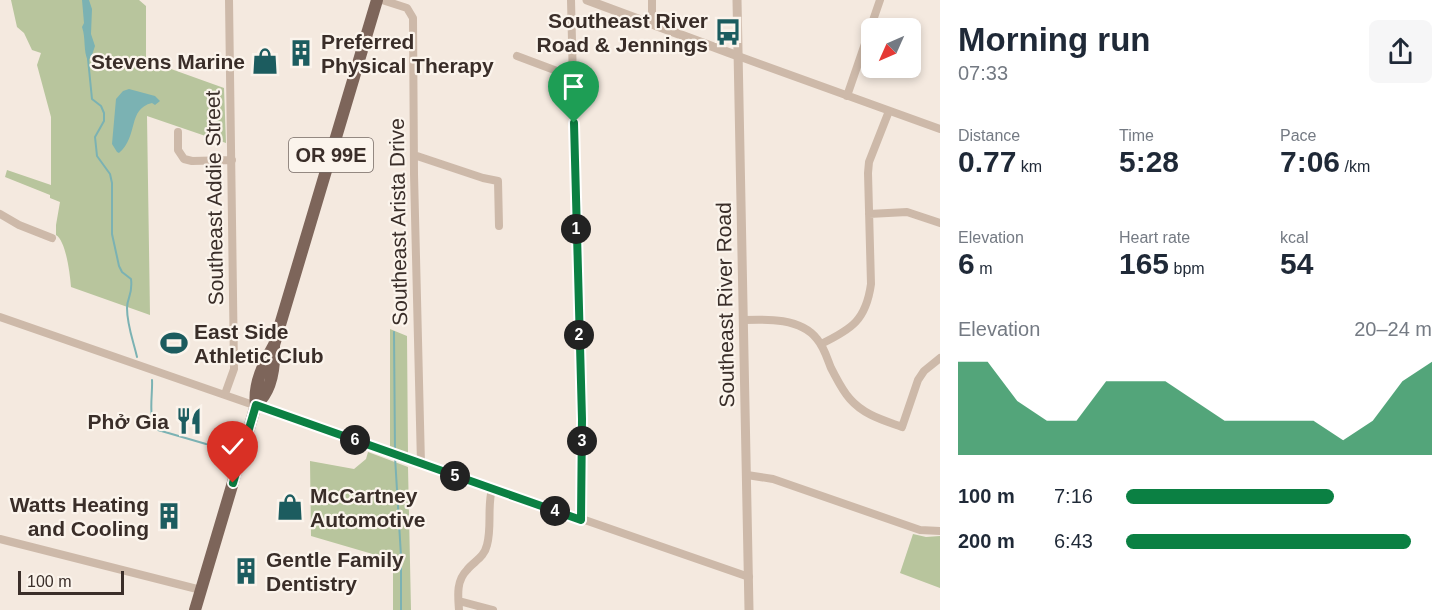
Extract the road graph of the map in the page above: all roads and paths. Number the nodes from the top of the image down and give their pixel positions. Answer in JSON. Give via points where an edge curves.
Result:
{"nodes":[{"id":1,"x":229,"y":0,"type":"edge"},
{"id":2,"x":377,"y":0,"type":"edge"},
{"id":3,"x":382,"y":0,"type":"edge"},
{"id":4,"x":571,"y":0,"type":"edge"},
{"id":5,"x":587,"y":0,"type":"edge"},
{"id":6,"x":652,"y":0,"type":"edge"},
{"id":7,"x":737,"y":0,"type":"edge"},
{"id":8,"x":880,"y":0,"type":"edge"},
{"id":9,"x":652,"y":24,"type":"junction"},
{"id":10,"x":517,"y":56,"type":"dead end"},
{"id":11,"x":738,"y":56,"type":"junction"},
{"id":12,"x":573,"y":77,"type":"junction"},
{"id":13,"x":847,"y":96,"type":"junction"},
{"id":14,"x":889,"y":111,"type":"junction"},
{"id":15,"x":940,"y":129,"type":"edge"},
{"id":16,"x":178,"y":132,"type":"dead end"},
{"id":17,"x":414,"y":155,"type":"junction"},
{"id":18,"x":232,"y":160,"type":"junction"},
{"id":19,"x":0,"y":214,"type":"edge"},
{"id":20,"x":869,"y":214,"type":"junction"},
{"id":21,"x":940,"y":222,"type":"edge"},
{"id":22,"x":499,"y":226,"type":"dead end"},
{"id":23,"x":52,"y":238,"type":"dead end"},
{"id":24,"x":0,"y":317,"type":"edge"},
{"id":25,"x":744,"y":320,"type":"junction"},
{"id":26,"x":821,"y":344,"type":"junction"},
{"id":27,"x":940,"y":358,"type":"edge"},
{"id":28,"x":225,"y":394,"type":"junction"},
{"id":29,"x":256,"y":405,"type":"junction"},
{"id":30,"x":421,"y":464,"type":"junction"},
{"id":31,"x":747,"y":475,"type":"junction"},
{"id":32,"x":492,"y":489,"type":"junction"},
{"id":33,"x":581,"y":520,"type":"junction"},
{"id":34,"x":940,"y":531,"type":"edge"},
{"id":35,"x":0,"y":539,"type":"edge"},
{"id":36,"x":749,"y":577,"type":"junction"},
{"id":37,"x":201,"y":590,"type":"junction"},
{"id":38,"x":459,"y":606,"type":"edge"},
{"id":39,"x":195,"y":610,"type":"edge"},
{"id":40,"x":493,"y":610,"type":"edge"},
{"id":41,"x":749,"y":610,"type":"edge"}],
"edges":[{"from":1,"to":18,"type":"street","name":"Southeast Addie Street"},
{"from":2,"to":29,"type":"main road","number":"OR 99E","via":[[274,345],[264,361],[254,394]]},
{"from":3,"to":17,"type":"street","name":"Southeast Arista Drive","via":[[407,8],[412,14]]},
{"from":4,"to":12,"type":"street"},
{"from":5,"to":9,"type":"street"},
{"from":6,"to":9,"type":"street"},
{"from":7,"to":11,"type":"street","name":"Southeast River Road"},
{"from":8,"to":13,"type":"street"},
{"from":9,"to":11,"type":"street"},
{"from":10,"to":12,"type":"street"},
{"from":11,"to":13,"type":"street"},
{"from":11,"to":25,"type":"street","name":"Southeast River Road"},
{"from":12,"to":33,"type":"street"},
{"from":13,"to":14,"type":"street"},
{"from":14,"to":15,"type":"street"},
{"from":14,"to":20,"type":"street","via":[[869,162]]},
{"from":16,"to":18,"type":"street","via":[[178,150],[184,159]]},
{"from":17,"to":22,"type":"street","via":[[498,181]]},
{"from":17,"to":30,"type":"street","name":"Southeast Arista Drive"},
{"from":18,"to":28,"type":"street","name":"Southeast Addie Street","via":[[234,369]]},
{"from":19,"to":23,"type":"street"},
{"from":20,"to":21,"type":"street","via":[[907,212]]},
{"from":20,"to":26,"type":"street","via":[[871,284],[864,314],[850,329]]},
{"from":24,"to":28,"type":"street"},
{"from":25,"to":26,"type":"street","via":[[772,318],[797,325]]},
{"from":25,"to":31,"type":"street","name":"Southeast River Road"},
{"from":26,"to":27,"type":"street","via":[[848,398],[869,415],[903,427],[918,380]]},
{"from":28,"to":29,"type":"street"},
{"from":29,"to":30,"type":"street"},
{"from":29,"to":37,"type":"main road","number":"OR 99E"},
{"from":30,"to":32,"type":"street"},
{"from":31,"to":34,"type":"street","via":[[773,479],[920,530]]},
{"from":31,"to":36,"type":"street","name":"Southeast River Road"},
{"from":32,"to":33,"type":"street"},
{"from":32,"to":38,"type":"street","via":[[487,546],[460,579]]},
{"from":33,"to":36,"type":"street"},
{"from":35,"to":37,"type":"street"},
{"from":36,"to":41,"type":"street","name":"Southeast River Road"},
{"from":37,"to":39,"type":"main road","number":"OR 99E"},
{"from":38,"to":40,"type":"street"}]}
